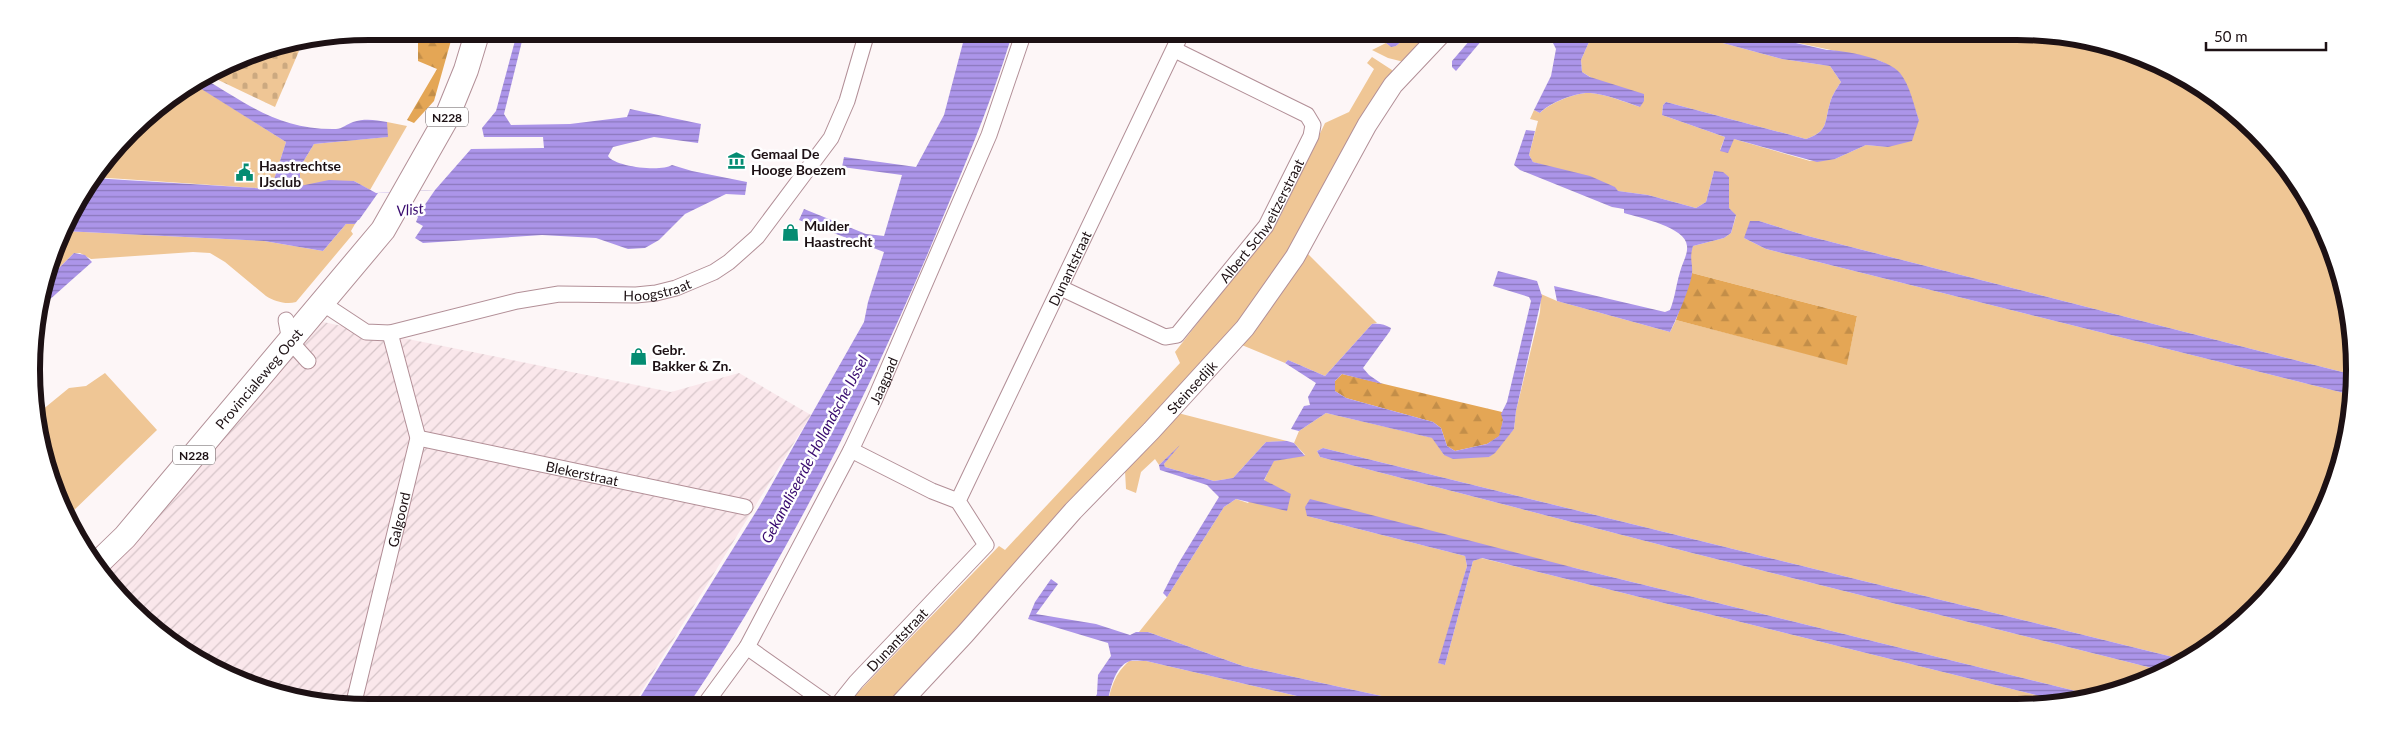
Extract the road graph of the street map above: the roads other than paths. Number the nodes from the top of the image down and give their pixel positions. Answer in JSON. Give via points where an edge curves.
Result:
{"nodes":[{"id":1,"x":475,"y":40,"type":"edge"},
{"id":2,"x":865,"y":40,"type":"edge"},
{"id":3,"x":1021,"y":40,"type":"edge"},
{"id":4,"x":1178,"y":40,"type":"edge"},
{"id":5,"x":1435,"y":40,"type":"edge"},
{"id":6,"x":1174,"y":50,"type":"junction"},
{"id":7,"x":1061,"y":288,"type":"junction"},
{"id":8,"x":322,"y":303,"type":"junction"},
{"id":9,"x":288,"y":331,"type":"junction"},
{"id":10,"x":390,"y":333,"type":"junction"},
{"id":11,"x":308,"y":361,"type":"dead end"},
{"id":12,"x":418,"y":438,"type":"junction"},
{"id":13,"x":851,"y":450,"type":"junction"},
{"id":14,"x":958,"y":502,"type":"junction"},
{"id":15,"x":746,"y":507,"type":"dead end"},
{"id":16,"x":101,"y":560,"type":"edge"},
{"id":17,"x":747,"y":646,"type":"junction"},
{"id":18,"x":355,"y":698,"type":"edge"},
{"id":19,"x":709,"y":699,"type":"edge"},
{"id":20,"x":821,"y":699,"type":"edge"},
{"id":21,"x":842,"y":699,"type":"edge"},
{"id":22,"x":904,"y":699,"type":"edge"}],
"edges":[{"from":1,"to":8,"type":"main road","number":"N228","via":[[446,119],[407,192],[383,230]]},
{"from":2,"to":10,"type":"street","name":"Hoogstraat","via":[[847,101],[831,138],[756,237],[714,272],[656,293],[559,294],[517,301]]},
{"from":3,"to":13,"type":"street","name":"Jaagpad","via":[[989,135]]},
{"from":4,"to":6,"type":"street","name":"Dunantstraat"},
{"from":5,"to":22,"type":"street","name":"Steinsedijk","via":[[1393,85],[1296,257],[1245,328],[1073,511]]},
{"from":6,"to":7,"type":"street","name":"Dunantstraat"},
{"from":6,"to":7,"type":"street","name":"Albert Schweitzerstraat","via":[[1306,115],[1313,124],[1311,136],[1266,226],[1177,335],[1165,337]]},
{"from":7,"to":14,"type":"street","name":"Dunantstraat"},
{"from":8,"to":9,"type":"main road","name":"Provincialeweg Oost","number":"N228"},
{"from":8,"to":10,"type":"street","name":"Hoogstraat","via":[[366,332]]},
{"from":9,"to":11,"type":"street"},
{"from":9,"to":16,"type":"main road","name":"Provincialeweg Oost","number":"N228","via":[[125,537]]},
{"from":10,"to":12,"type":"street","name":"Galgoord"},
{"from":12,"to":15,"type":"street","name":"Blekerstraat"},
{"from":12,"to":18,"type":"street","name":"Galgoord"},
{"from":13,"to":14,"type":"street"},
{"from":13,"to":17,"type":"street","name":"Jaagpad"},
{"from":14,"to":21,"type":"street","name":"Dunantstraat","via":[[986,544]]},
{"from":17,"to":19,"type":"street","name":"Jaagpad"},
{"from":17,"to":20,"type":"street"}]}
